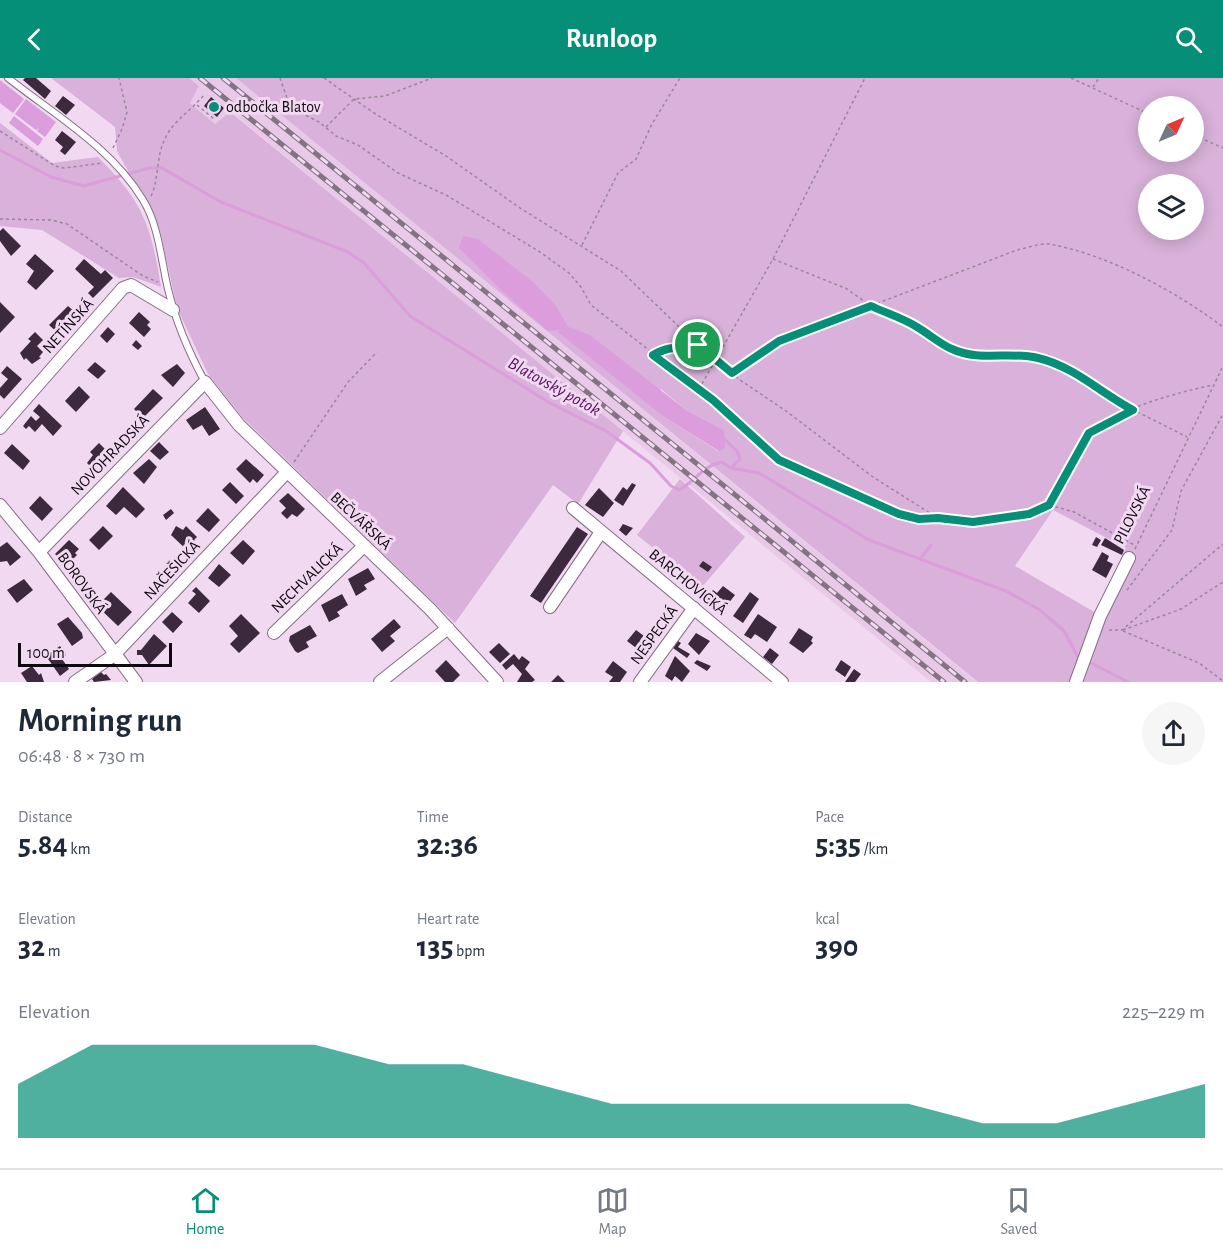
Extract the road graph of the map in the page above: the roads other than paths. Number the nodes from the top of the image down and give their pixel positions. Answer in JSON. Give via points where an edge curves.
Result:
{"nodes":[{"id":1,"x":8,"y":78,"type":"edge"},
{"id":2,"x":173,"y":310,"type":"junction"},
{"id":3,"x":205,"y":382,"type":"junction"},
{"id":4,"x":0,"y":428,"type":"edge"},
{"id":5,"x":286,"y":472,"type":"junction"},
{"id":6,"x":573,"y":508,"type":"dead end"},
{"id":7,"x":2,"y":512,"type":"edge"},
{"id":8,"x":601,"y":532,"type":"junction"},
{"id":9,"x":364,"y":546,"type":"junction"},
{"id":10,"x":39,"y":552,"type":"junction"},
{"id":11,"x":1129,"y":558,"type":"road end"},
{"id":12,"x":550,"y":607,"type":"dead end"},
{"id":13,"x":694,"y":608,"type":"junction"},
{"id":14,"x":448,"y":628,"type":"junction"},
{"id":15,"x":274,"y":633,"type":"dead end"},
{"id":16,"x":114,"y":655,"type":"junction"},
{"id":17,"x":75,"y":682,"type":"edge"},
{"id":18,"x":136,"y":682,"type":"edge"},
{"id":19,"x":380,"y":682,"type":"edge"},
{"id":20,"x":497,"y":682,"type":"edge"},
{"id":21,"x":640,"y":682,"type":"edge"},
{"id":22,"x":782,"y":682,"type":"edge"},
{"id":23,"x":1076,"y":682,"type":"edge"}],
"edges":[{"from":1,"to":2,"type":"lane","via":[[113,160],[132,184],[144,202],[157,237]]},
{"from":2,"to":3,"type":"lane","via":[[186,347]]},
{"from":2,"to":4,"type":"street","name":"NETÍNSKÁ","via":[[131,285],[123,288]]},
{"from":3,"to":5,"type":"street","name":"BEČVÁŘSKÁ","via":[[239,425]]},
{"from":3,"to":10,"type":"street","name":"NOVOHRADSKÁ"},
{"from":5,"to":9,"type":"street","name":"BEČVÁŘSKÁ"},
{"from":5,"to":16,"type":"street","name":"NAČEŠICKÁ"},
{"from":6,"to":8,"type":"street","name":"BARCHOVICKÁ"},
{"from":7,"to":10,"type":"street","name":"BOROVSKÁ"},
{"from":8,"to":12,"type":"street"},
{"from":8,"to":13,"type":"street","name":"BARCHOVICKÁ"},
{"from":9,"to":14,"type":"street","name":"BEČVÁŘSKÁ"},
{"from":9,"to":15,"type":"street","name":"NECHVALICKÁ"},
{"from":10,"to":16,"type":"street","name":"BOROVSKÁ"},
{"from":11,"to":23,"type":"street","name":"PILOVSKÁ"},
{"from":13,"to":21,"type":"street","name":"NESPECKÁ"},
{"from":13,"to":22,"type":"street","name":"BARCHOVICKÁ"},
{"from":14,"to":19,"type":"street"},
{"from":14,"to":20,"type":"street","name":"BEČVÁŘSKÁ"},
{"from":16,"to":17,"type":"street","name":"NAČEŠICKÁ"},
{"from":16,"to":18,"type":"street","name":"BOROVSKÁ"}]}
